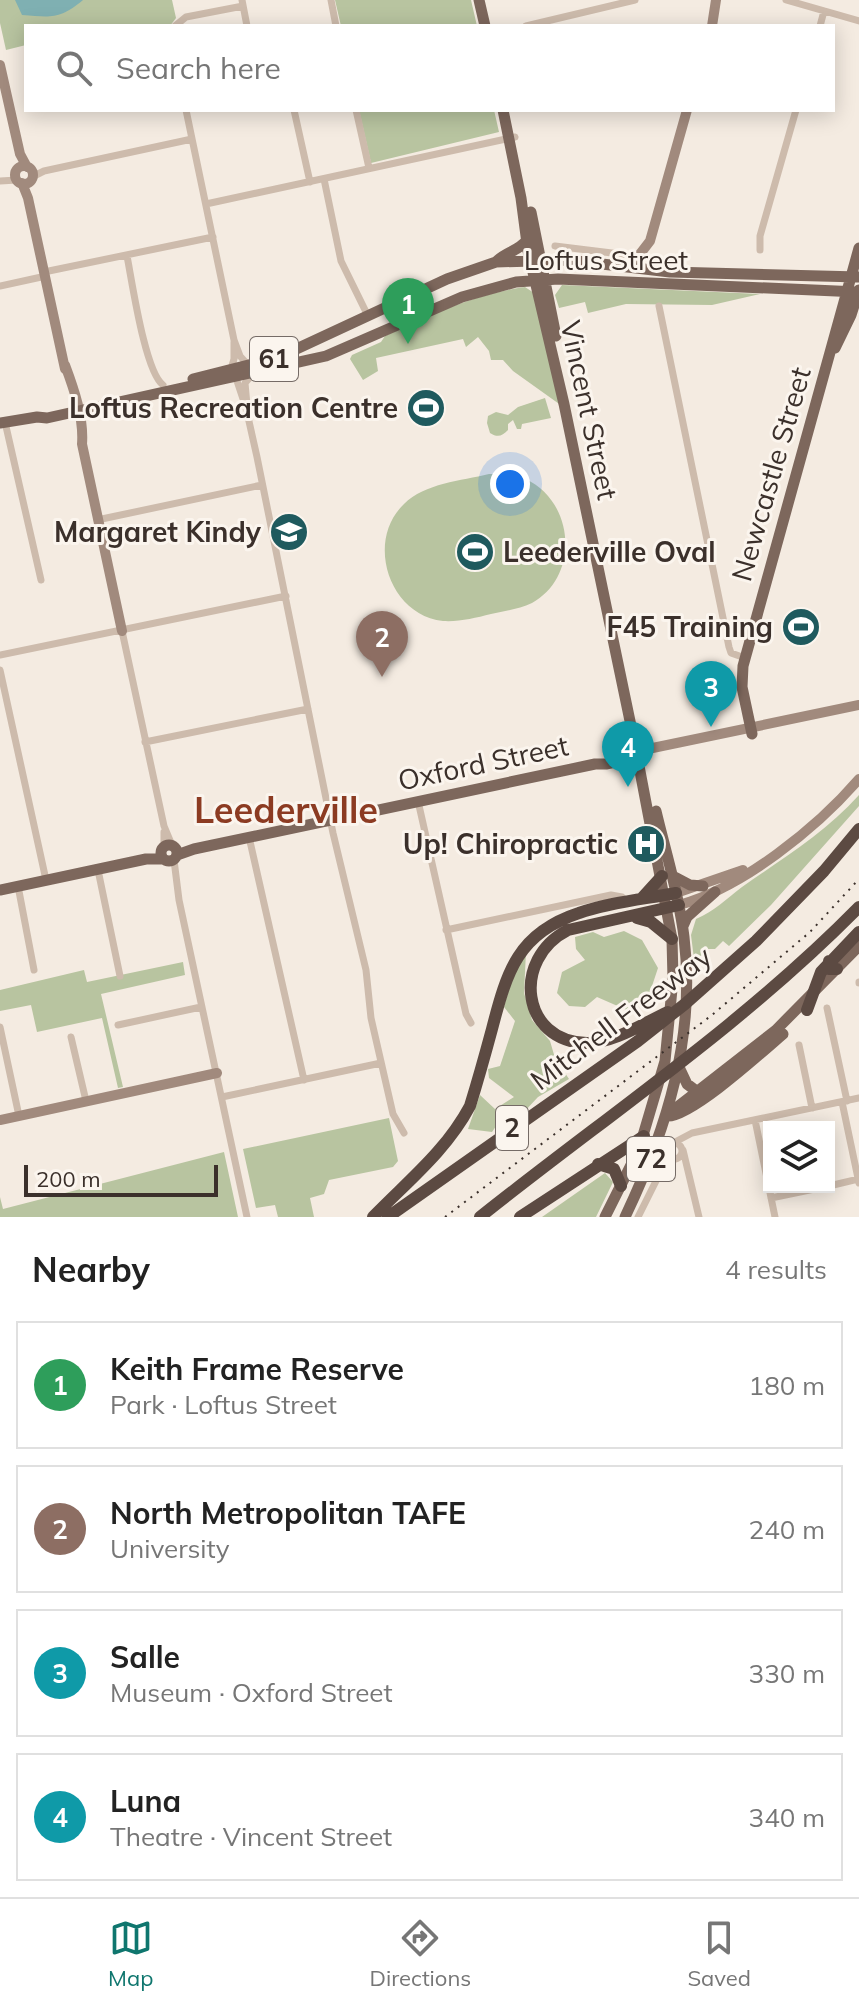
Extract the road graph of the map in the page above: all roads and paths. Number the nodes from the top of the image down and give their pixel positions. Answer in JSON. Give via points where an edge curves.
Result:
{"nodes":[{"id":1,"x":331,"y":0,"type":"edge"},
{"id":2,"x":479,"y":0,"type":"edge"},
{"id":3,"x":487,"y":0,"type":"edge"},
{"id":4,"x":635,"y":0,"type":"edge"},
{"id":5,"x":786,"y":0,"type":"edge"},
{"id":6,"x":243,"y":3,"type":"edge"},
{"id":7,"x":718,"y":3,"type":"edge"},
{"id":8,"x":824,"y":11,"type":"junction"},
{"id":9,"x":859,"y":21,"type":"edge"},
{"id":10,"x":176,"y":24,"type":"edge"},
{"id":11,"x":247,"y":24,"type":"edge"},
{"id":12,"x":336,"y":24,"type":"edge"},
{"id":13,"x":485,"y":24,"type":"edge"},
{"id":14,"x":492,"y":24,"type":"edge"},
{"id":15,"x":534,"y":24,"type":"edge"},
{"id":16,"x":713,"y":24,"type":"edge"},
{"id":17,"x":821,"y":24,"type":"edge"},
{"id":18,"x":0,"y":65,"type":"edge"},
{"id":19,"x":186,"y":112,"type":"edge"},
{"id":20,"x":294,"y":112,"type":"edge"},
{"id":21,"x":356,"y":112,"type":"edge"},
{"id":22,"x":504,"y":112,"type":"edge"},
{"id":23,"x":509,"y":112,"type":"edge"},
{"id":24,"x":686,"y":112,"type":"edge"},
{"id":25,"x":795,"y":112,"type":"edge"},
{"id":26,"x":512,"y":138,"type":"junction"},
{"id":27,"x":192,"y":139,"type":"junction"},
{"id":28,"x":369,"y":168,"type":"junction"},
{"id":29,"x":24,"y":175,"type":"junction"},
{"id":30,"x":324,"y":179,"type":"junction"},
{"id":31,"x":2,"y":180,"type":"edge"},
{"id":32,"x":310,"y":182,"type":"junction"},
{"id":33,"x":206,"y":204,"type":"junction"},
{"id":34,"x":213,"y":237,"type":"junction"},
{"id":35,"x":527,"y":240,"type":"junction"},
{"id":36,"x":650,"y":241,"type":"junction"},
{"id":37,"x":555,"y":246,"type":"dead end"},
{"id":38,"x":859,"y":248,"type":"edge"},
{"id":39,"x":760,"y":250,"type":"dead end"},
{"id":40,"x":127,"y":256,"type":"junction"},
{"id":41,"x":590,"y":256,"type":"junction"},
{"id":42,"x":536,"y":260,"type":"junction"},
{"id":43,"x":629,"y":261,"type":"junction"},
{"id":44,"x":496,"y":262,"type":"junction"},
{"id":45,"x":647,"y":269,"type":"junction"},
{"id":46,"x":45,"y":274,"type":"junction"},
{"id":47,"x":855,"y":276,"type":"edge"},
{"id":48,"x":540,"y":280,"type":"junction"},
{"id":49,"x":0,"y":286,"type":"edge"},
{"id":50,"x":856,"y":291,"type":"edge"},
{"id":51,"x":659,"y":306,"type":"dead end"},
{"id":52,"x":368,"y":316,"type":"junction"},
{"id":53,"x":234,"y":340,"type":"junction"},
{"id":54,"x":250,"y":370,"type":"junction"},
{"id":55,"x":233,"y":373,"type":"junction"},
{"id":56,"x":163,"y":385,"type":"junction"},
{"id":57,"x":74,"y":408,"type":"junction"},
{"id":58,"x":246,"y":408,"type":"junction"},
{"id":59,"x":3,"y":422,"type":"edge"},
{"id":60,"x":262,"y":485,"type":"junction"},
{"id":61,"x":97,"y":520,"type":"junction"},
{"id":62,"x":41,"y":580,"type":"dead end"},
{"id":63,"x":286,"y":596,"type":"junction"},
{"id":64,"x":122,"y":631,"type":"junction"},
{"id":65,"x":0,"y":655,"type":"edge"},
{"id":66,"x":742,"y":657,"type":"junction"},
{"id":67,"x":0,"y":670,"type":"edge"},
{"id":68,"x":859,"y":705,"type":"edge"},
{"id":69,"x":308,"y":709,"type":"junction"},
{"id":70,"x":859,"y":711,"type":"edge"},
{"id":71,"x":748,"y":731,"type":"junction"},
{"id":72,"x":145,"y":742,"type":"junction"},
{"id":73,"x":641,"y":751,"type":"junction"},
{"id":74,"x":859,"y":779,"type":"edge"},
{"id":75,"x":418,"y":801,"type":"junction"},
{"id":76,"x":331,"y":820,"type":"junction"},
{"id":77,"x":859,"y":829,"type":"edge"},
{"id":78,"x":249,"y":837,"type":"junction"},
{"id":79,"x":169,"y":853,"type":"junction"},
{"id":80,"x":773,"y":854,"type":"junction"},
{"id":81,"x":98,"y":870,"type":"junction"},
{"id":82,"x":667,"y":875,"type":"junction"},
{"id":83,"x":46,"y":880,"type":"junction"},
{"id":84,"x":18,"y":886,"type":"junction"},
{"id":85,"x":703,"y":886,"type":"junction"},
{"id":86,"x":0,"y":890,"type":"edge"},
{"id":87,"x":715,"y":892,"type":"junction"},
{"id":88,"x":672,"y":900,"type":"junction"},
{"id":89,"x":634,"y":902,"type":"junction"},
{"id":90,"x":859,"y":907,"type":"edge"},
{"id":91,"x":626,"y":919,"type":"junction"},
{"id":92,"x":683,"y":927,"type":"junction"},
{"id":93,"x":446,"y":930,"type":"junction"},
{"id":94,"x":859,"y":932,"type":"edge"},
{"id":95,"x":672,"y":939,"type":"junction"},
{"id":96,"x":859,"y":946,"type":"edge"},
{"id":97,"x":859,"y":955,"type":"edge"},
{"id":98,"x":833,"y":965,"type":"junction"},
{"id":99,"x":34,"y":970,"type":"dead end"},
{"id":100,"x":120,"y":976,"type":"dead end"},
{"id":101,"x":814,"y":993,"type":"junction"},
{"id":102,"x":685,"y":1004,"type":"junction"},
{"id":103,"x":201,"y":1007,"type":"junction"},
{"id":104,"x":827,"y":1008,"type":"dead end"},
{"id":105,"x":807,"y":1010,"type":"junction"},
{"id":106,"x":471,"y":1023,"type":"dead end"},
{"id":107,"x":118,"y":1025,"type":"dead end"},
{"id":108,"x":0,"y":1027,"type":"edge"},
{"id":109,"x":71,"y":1037,"type":"dead end"},
{"id":110,"x":799,"y":1045,"type":"dead end"},
{"id":111,"x":381,"y":1063,"type":"junction"},
{"id":112,"x":679,"y":1067,"type":"junction"},
{"id":113,"x":217,"y":1073,"type":"junction"},
{"id":114,"x":304,"y":1080,"type":"junction"},
{"id":115,"x":703,"y":1088,"type":"junction"},
{"id":116,"x":222,"y":1097,"type":"junction"},
{"id":117,"x":859,"y":1098,"type":"edge"},
{"id":118,"x":86,"y":1101,"type":"junction"},
{"id":119,"x":655,"y":1101,"type":"junction"},
{"id":120,"x":844,"y":1101,"type":"junction"},
{"id":121,"x":812,"y":1108,"type":"junction"},
{"id":122,"x":19,"y":1116,"type":"junction"},
{"id":123,"x":0,"y":1120,"type":"edge"},
{"id":124,"x":755,"y":1120,"type":"junction"},
{"id":125,"x":662,"y":1122,"type":"junction"},
{"id":126,"x":404,"y":1133,"type":"dead end"},
{"id":127,"x":680,"y":1147,"type":"junction"},
{"id":128,"x":666,"y":1152,"type":"junction"},
{"id":129,"x":676,"y":1159,"type":"junction"},
{"id":130,"x":598,"y":1164,"type":"junction"},
{"id":131,"x":689,"y":1174,"type":"junction"},
{"id":132,"x":657,"y":1179,"type":"junction"},
{"id":133,"x":859,"y":1181,"type":"edge"},
{"id":134,"x":835,"y":1185,"type":"edge"},
{"id":135,"x":621,"y":1186,"type":"junction"},
{"id":136,"x":794,"y":1193,"type":"edge"},
{"id":137,"x":771,"y":1198,"type":"junction"},
{"id":138,"x":247,"y":1217,"type":"edge"},
{"id":139,"x":373,"y":1217,"type":"edge"},
{"id":140,"x":388,"y":1217,"type":"edge"},
{"id":141,"x":480,"y":1217,"type":"edge"},
{"id":142,"x":520,"y":1217,"type":"edge"},
{"id":143,"x":605,"y":1217,"type":"edge"},
{"id":144,"x":625,"y":1217,"type":"edge"},
{"id":145,"x":638,"y":1217,"type":"edge"},
{"id":146,"x":699,"y":1217,"type":"edge"},
{"id":147,"x":775,"y":1217,"type":"edge"}],
"edges":[{"from":1,"to":12,"type":"street"},
{"from":2,"to":13,"type":"main road"},
{"from":3,"to":14,"type":"main road"},
{"from":4,"to":15,"type":"street"},
{"from":5,"to":8,"type":"street"},
{"from":6,"to":10,"type":"street"},
{"from":6,"to":11,"type":"street"},
{"from":7,"to":16,"type":"street"},
{"from":8,"to":9,"type":"street"},
{"from":8,"to":17,"type":"street"},
{"from":18,"to":29,"type":"street"},
{"from":19,"to":27,"type":"street"},
{"from":20,"to":32,"type":"street"},
{"from":21,"to":28,"type":"street"},
{"from":22,"to":26,"type":"main road","name":"Vincent Street","number":"72"},
{"from":23,"to":26,"type":"main road","name":"Vincent Street","number":"72"},
{"from":24,"to":36,"type":"street"},
{"from":25,"to":39,"type":"street"},
{"from":26,"to":28,"type":"street"},
{"from":26,"to":35,"type":"main road","name":"Vincent Street","number":"72"},
{"from":26,"to":42,"type":"main road","name":"Vincent Street","number":"72"},
{"from":27,"to":29,"type":"street"},
{"from":27,"to":33,"type":"street"},
{"from":28,"to":30,"type":"street"},
{"from":29,"to":31,"type":"street"},
{"from":29,"to":46,"type":"street"},
{"from":30,"to":32,"type":"street"},
{"from":30,"to":52,"type":"street","via":[[341,261]]},
{"from":32,"to":33,"type":"street"},
{"from":33,"to":34,"type":"street"},
{"from":34,"to":40,"type":"street"},
{"from":34,"to":53,"type":"street"},
{"from":35,"to":42,"type":"main road","name":"Vincent Street","number":"72"},
{"from":35,"to":44,"type":"main road"},
{"from":36,"to":43,"type":"street"},
{"from":36,"to":45,"type":"street"},
{"from":37,"to":41,"type":"street","name":"Loftus Street"},
{"from":38,"to":47,"type":"main road","name":"Newcastle Street"},
{"from":40,"to":46,"type":"street"},
{"from":40,"to":56,"type":"street","via":[[146,346],[155,378]]},
{"from":41,"to":42,"type":"main road","name":"Loftus Street","number":"61"},
{"from":41,"to":43,"type":"main road","name":"Loftus Street","number":"61"},
{"from":42,"to":44,"type":"main road","name":"Loftus Street","number":"61"},
{"from":42,"to":48,"type":"main road","name":"Vincent Street","number":"72"},
{"from":43,"to":45,"type":"main road","name":"Loftus Street","number":"61"},
{"from":44,"to":52,"type":"main road","name":"Loftus Street","number":"61"},
{"from":45,"to":47,"type":"main road","name":"Loftus Street","number":"61"},
{"from":46,"to":49,"type":"street"},
{"from":46,"to":57,"type":"street"},
{"from":47,"to":50,"type":"main road","name":"Newcastle Street"},
{"from":48,"to":50,"type":"main road","name":"Loftus Street","number":"61"},
{"from":48,"to":54,"type":"main road","name":"Loftus Street","number":"61","via":[[469,294],[333,354]]},
{"from":48,"to":73,"type":"main road","name":"Vincent Street","number":"72"},
{"from":48,"to":73,"type":"main road","name":"Vincent Street","number":"72"},
{"from":50,"to":66,"type":"main road","name":"Newcastle Street","via":[[851,315],[829,360]]},
{"from":51,"to":66,"type":"street","via":[[729,647]]},
{"from":52,"to":54,"type":"main road","name":"Loftus Street","number":"61"},
{"from":53,"to":54,"type":"street"},
{"from":53,"to":55,"type":"street"},
{"from":54,"to":55,"type":"main road","name":"Loftus Street","number":"61"},
{"from":54,"to":58,"type":"street"},
{"from":55,"to":56,"type":"main road","name":"Loftus Street","number":"61"},
{"from":55,"to":57,"type":"main road","name":"Loftus Street","number":"61"},
{"from":55,"to":58,"type":"street"},
{"from":56,"to":57,"type":"main road","name":"Loftus Street","number":"61"},
{"from":57,"to":59,"type":"main road","name":"Loftus Street","number":"61"},
{"from":57,"to":61,"type":"street"},
{"from":58,"to":60,"type":"street"},
{"from":59,"to":62,"type":"street"},
{"from":60,"to":61,"type":"street"},
{"from":60,"to":63,"type":"street"},
{"from":61,"to":64,"type":"street"},
{"from":63,"to":64,"type":"street"},
{"from":63,"to":69,"type":"street"},
{"from":64,"to":65,"type":"street"},
{"from":64,"to":72,"type":"street"},
{"from":66,"to":71,"type":"main road","name":"Newcastle Street","via":[[737,688]]},
{"from":67,"to":83,"type":"street"},
{"from":68,"to":71,"type":"street","name":"Oxford Street"},
{"from":69,"to":72,"type":"street"},
{"from":69,"to":76,"type":"street"},
{"from":70,"to":71,"type":"street","name":"Oxford Street"},
{"from":71,"to":73,"type":"street","name":"Oxford Street"},
{"from":72,"to":79,"type":"street"},
{"from":73,"to":75,"type":"main road","name":"Oxford Street","via":[[606,764]]},
{"from":73,"to":82,"type":"main road","name":"Vincent Street","number":"72"},
{"from":74,"to":80,"type":"street","via":[[836,805]]},
{"from":75,"to":76,"type":"main road","name":"Oxford Street"},
{"from":75,"to":93,"type":"street"},
{"from":76,"to":78,"type":"main road","name":"Oxford Street"},
{"from":76,"to":111,"type":"street","via":[[366,970]]},
{"from":77,"to":102,"type":"highway","name":"Mitchell Freeway","number":"2","via":[[756,941]]},
{"from":78,"to":79,"type":"main road","name":"Oxford Street"},
{"from":78,"to":114,"type":"street"},
{"from":79,"to":81,"type":"main road"},
{"from":79,"to":103,"type":"street"},
{"from":80,"to":85,"type":"street"},
{"from":80,"to":87,"type":"street"},
{"from":81,"to":83,"type":"main road"},
{"from":81,"to":100,"type":"street"},
{"from":82,"to":85,"type":"main road"},
{"from":82,"to":88,"type":"main road","name":"Vincent Street","number":"72"},
{"from":82,"to":89,"type":"highway"},
{"from":83,"to":84,"type":"main road"},
{"from":84,"to":86,"type":"main road"},
{"from":84,"to":99,"type":"street"},
{"from":85,"to":88,"type":"street"},
{"from":87,"to":88,"type":"street"},
{"from":87,"to":92,"type":"main road"},
{"from":88,"to":89,"type":"highway"},
{"from":88,"to":91,"type":"highway"},
{"from":88,"to":92,"type":"main road","number":"72"},
{"from":88,"to":95,"type":"main road","number":"72"},
{"from":89,"to":93,"type":"street","via":[[616,895]]},
{"from":89,"to":139,"type":"highway","via":[[561,920],[522,950],[505,979],[470,1106],[440,1152]]},
{"from":90,"to":141,"type":"highway","number":"2","via":[[706,1042]]},
{"from":91,"to":95,"type":"highway","via":[[645,919]]},
{"from":91,"to":102,"type":"highway","via":[[568,930],[542,950],[532,968],[530,990],[547,1027],[569,1040],[597,1042]]},
{"from":92,"to":112,"type":"main road","number":"72","via":[[687,970]]},
{"from":93,"to":106,"type":"street"},
{"from":94,"to":98,"type":"highway"},
{"from":95,"to":119,"type":"main road","number":"72","via":[[669,1030]]},
{"from":96,"to":98,"type":"main road"},
{"from":97,"to":105,"type":"main road"},
{"from":98,"to":101,"type":"highway","via":[[817,980]]},
{"from":101,"to":105,"type":"highway"},
{"from":101,"to":115,"type":"main road"},
{"from":102,"to":140,"type":"highway","name":"Mitchell Freeway","number":"2"},
{"from":103,"to":107,"type":"street"},
{"from":103,"to":113,"type":"street"},
{"from":104,"to":120,"type":"street"},
{"from":105,"to":125,"type":"main road","via":[[742,1069]]},
{"from":108,"to":122,"type":"street"},
{"from":109,"to":118,"type":"street"},
{"from":110,"to":121,"type":"street"},
{"from":111,"to":114,"type":"street"},
{"from":111,"to":126,"type":"street","via":[[393,1114]]},
{"from":112,"to":115,"type":"main road","via":[[690,1087]]},
{"from":112,"to":125,"type":"main road","number":"72"},
{"from":113,"to":116,"type":"street"},
{"from":113,"to":118,"type":"street"},
{"from":114,"to":116,"type":"street"},
{"from":115,"to":125,"type":"main road"},
{"from":116,"to":138,"type":"street"},
{"from":117,"to":120,"type":"street"},
{"from":118,"to":122,"type":"street"},
{"from":119,"to":125,"type":"main road","number":"72"},
{"from":119,"to":125,"type":"main road"},
{"from":120,"to":121,"type":"street"},
{"from":120,"to":133,"type":"street"},
{"from":121,"to":124,"type":"street"},
{"from":122,"to":123,"type":"street"},
{"from":124,"to":127,"type":"street","via":[[692,1133]]},
{"from":124,"to":137,"type":"street"},
{"from":125,"to":130,"type":"highway"},
{"from":125,"to":135,"type":"main road","number":"72","via":[[639,1149]]},
{"from":125,"to":144,"type":"main road","number":"72"},
{"from":127,"to":128,"type":"street","via":[[669,1144]]},
{"from":127,"to":129,"type":"street"},
{"from":127,"to":131,"type":"street"},
{"from":128,"to":129,"type":"street"},
{"from":128,"to":132,"type":"street"},
{"from":129,"to":131,"type":"street"},
{"from":129,"to":132,"type":"street"},
{"from":130,"to":135,"type":"highway","via":[[614,1169]]},
{"from":130,"to":142,"type":"highway"},
{"from":131,"to":146,"type":"street"},
{"from":132,"to":145,"type":"street"},
{"from":133,"to":134,"type":"street"},
{"from":135,"to":143,"type":"main road","number":"72"},
{"from":136,"to":137,"type":"street"},
{"from":137,"to":147,"type":"street"}]}
